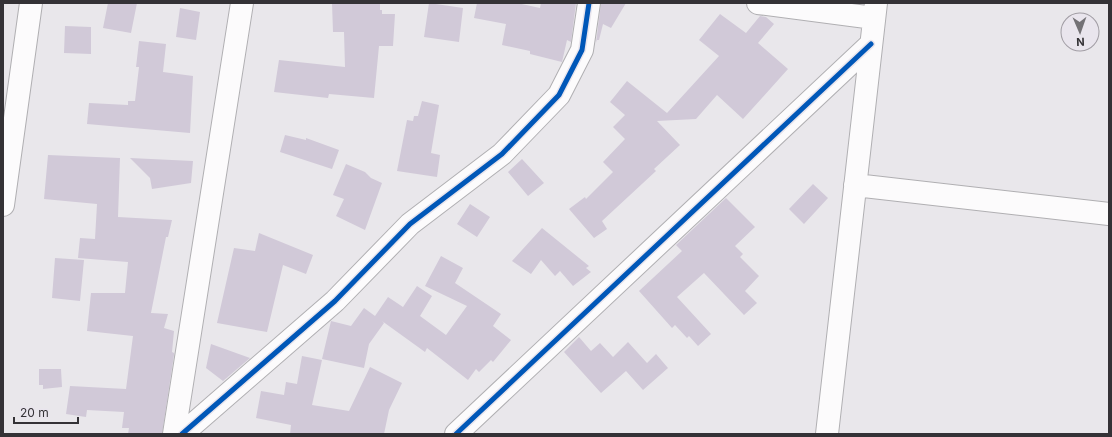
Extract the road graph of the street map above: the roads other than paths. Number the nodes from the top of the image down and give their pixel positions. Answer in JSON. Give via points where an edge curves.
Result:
{"nodes":[{"id":1,"x":31,"y":3,"type":"edge"},
{"id":2,"x":242,"y":3,"type":"edge"},
{"id":3,"x":589,"y":3,"type":"edge"},
{"id":4,"x":758,"y":3,"type":"edge"},
{"id":5,"x":875,"y":11,"type":"edge"},
{"id":6,"x":871,"y":44,"type":"junction"},
{"id":7,"x":855,"y":185,"type":"junction"},
{"id":8,"x":3,"y":205,"type":"edge"},
{"id":9,"x":1109,"y":214,"type":"edge"},
{"id":10,"x":174,"y":434,"type":"edge"},
{"id":11,"x":182,"y":434,"type":"edge"},
{"id":12,"x":456,"y":434,"type":"edge"},
{"id":13,"x":827,"y":434,"type":"edge"}],
"edges":[{"from":1,"to":8,"type":"street"},
{"from":2,"to":10,"type":"street"},
{"from":3,"to":11,"type":"street","via":[[582,50],[559,95],[502,154],[410,224],[335,300]]},
{"from":4,"to":5,"type":"street"},
{"from":5,"to":6,"type":"street"},
{"from":6,"to":7,"type":"street"},
{"from":6,"to":12,"type":"street"},
{"from":7,"to":9,"type":"street"},
{"from":7,"to":13,"type":"street"}]}
